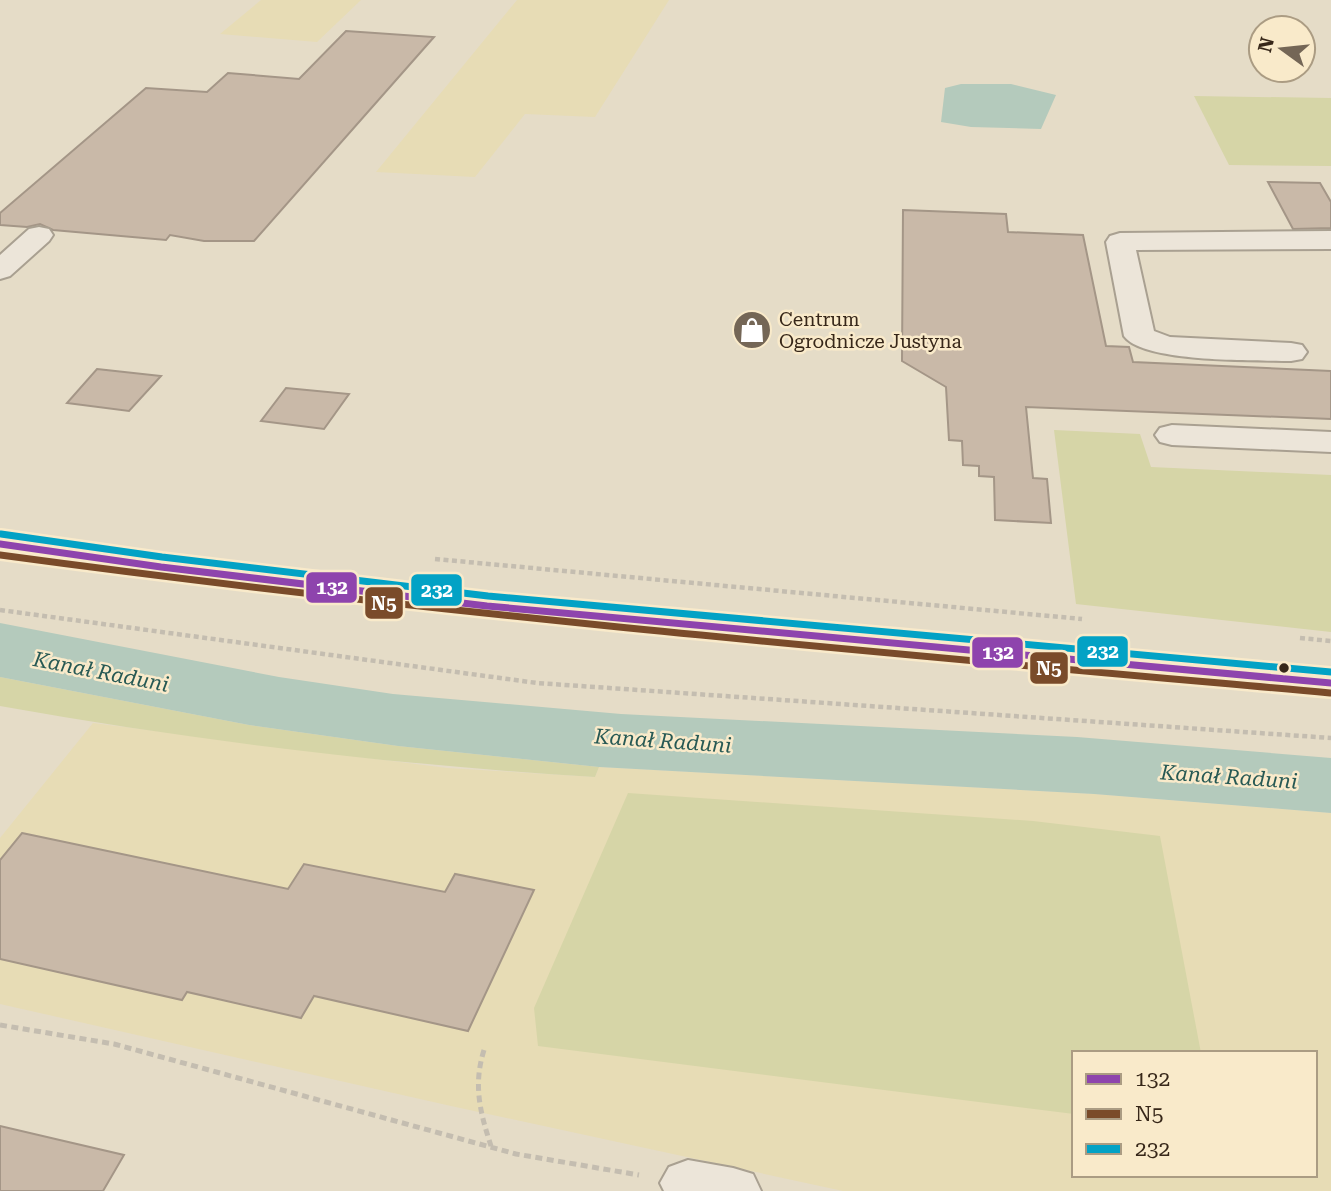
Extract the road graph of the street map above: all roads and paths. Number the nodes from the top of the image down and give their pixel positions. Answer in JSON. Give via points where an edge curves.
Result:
{"nodes":[{"id":1,"x":39,"y":235,"type":"dead end"},
{"id":2,"x":1331,"y":240,"type":"edge"},
{"id":3,"x":0,"y":270,"type":"edge"},
{"id":4,"x":1291,"y":352,"type":"dead end"},
{"id":5,"x":1172,"y":435,"type":"dead end"},
{"id":6,"x":1331,"y":442,"type":"edge"},
{"id":7,"x":0,"y":544,"type":"edge"},
{"id":8,"x":434,"y":559,"type":"dead end"},
{"id":9,"x":0,"y":610,"type":"edge"},
{"id":10,"x":1086,"y":619,"type":"dead end"},
{"id":11,"x":1290,"y":638,"type":"dead end"},
{"id":12,"x":1331,"y":641,"type":"edge"},
{"id":13,"x":1331,"y":682,"type":"edge"},
{"id":14,"x":1331,"y":738,"type":"edge"},
{"id":15,"x":0,"y":1025,"type":"edge"},
{"id":16,"x":484,"y":1050,"type":"dead end"},
{"id":17,"x":491,"y":1147,"type":"junction"},
{"id":18,"x":710,"y":1187,"type":"edge"}],
"edges":[{"from":1,"to":3,"type":"lane"},
{"from":2,"to":4,"type":"lane","via":[[1120,242],[1140,336],[1166,346]]},
{"from":5,"to":6,"type":"lane"},
{"from":7,"to":13,"type":"main road","via":[[487,607]]},
{"from":8,"to":10,"type":"path"},
{"from":9,"to":14,"type":"path","via":[[537,683]]},
{"from":11,"to":12,"type":"path"},
{"from":15,"to":17,"type":"path","via":[[114,1044]]},
{"from":16,"to":17,"type":"path","via":[[475,1075],[477,1103]]},
{"from":17,"to":18,"type":"path"}]}
